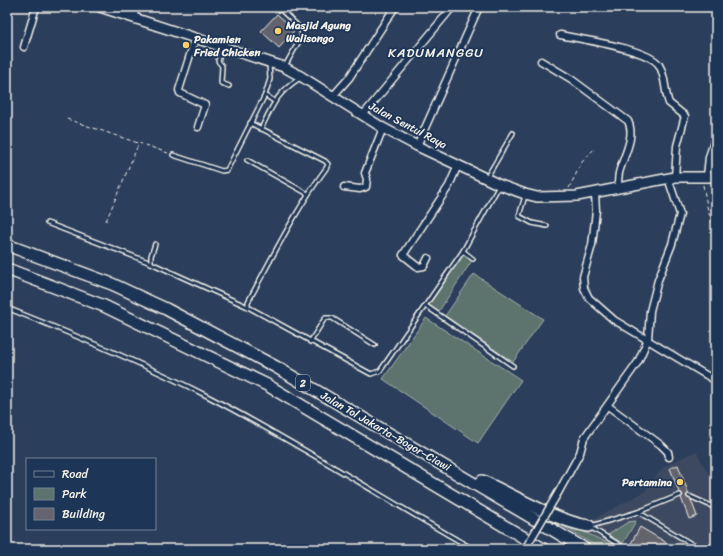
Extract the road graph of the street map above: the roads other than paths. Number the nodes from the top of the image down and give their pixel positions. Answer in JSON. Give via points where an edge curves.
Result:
{"nodes":[{"id":1,"x":36,"y":7,"type":"edge"},
{"id":2,"x":100,"y":7,"type":"edge"},
{"id":3,"x":136,"y":7,"type":"edge"},
{"id":4,"x":278,"y":7,"type":"edge"},
{"id":5,"x":395,"y":7,"type":"edge"},
{"id":6,"x":479,"y":7,"type":"edge"},
{"id":7,"x":114,"y":9,"type":"edge"},
{"id":8,"x":450,"y":10,"type":"dead end"},
{"id":9,"x":132,"y":19,"type":"junction"},
{"id":10,"x":560,"y":35,"type":"dead end"},
{"id":11,"x":195,"y":39,"type":"junction"},
{"id":12,"x":24,"y":47,"type":"dead end"},
{"id":13,"x":222,"y":47,"type":"junction"},
{"id":14,"x":541,"y":61,"type":"dead end"},
{"id":15,"x":269,"y":62,"type":"junction"},
{"id":16,"x":284,"y":67,"type":"junction"},
{"id":17,"x":302,"y":76,"type":"junction"},
{"id":18,"x":229,"y":86,"type":"dead end"},
{"id":19,"x":265,"y":95,"type":"junction"},
{"id":20,"x":333,"y":96,"type":"junction"},
{"id":21,"x":274,"y":101,"type":"junction"},
{"id":22,"x":363,"y":115,"type":"junction"},
{"id":23,"x":250,"y":123,"type":"junction"},
{"id":24,"x":198,"y":127,"type":"dead end"},
{"id":25,"x":383,"y":128,"type":"junction"},
{"id":26,"x":261,"y":129,"type":"junction"},
{"id":27,"x":513,"y":133,"type":"dead end"},
{"id":28,"x":716,"y":135,"type":"edge"},
{"id":29,"x":417,"y":146,"type":"junction"},
{"id":30,"x":173,"y":155,"type":"road end"},
{"id":31,"x":247,"y":160,"type":"dead end"},
{"id":32,"x":458,"y":165,"type":"junction"},
{"id":33,"x":487,"y":177,"type":"junction"},
{"id":34,"x":708,"y":177,"type":"edge"},
{"id":35,"x":672,"y":178,"type":"junction"},
{"id":36,"x":500,"y":185,"type":"junction"},
{"id":37,"x":344,"y":187,"type":"dead end"},
{"id":38,"x":618,"y":189,"type":"junction"},
{"id":39,"x":595,"y":193,"type":"junction"},
{"id":40,"x":308,"y":194,"type":"junction"},
{"id":41,"x":525,"y":194,"type":"junction"},
{"id":42,"x":47,"y":223,"type":"dead end"},
{"id":43,"x":547,"y":226,"type":"dead end"},
{"id":44,"x":155,"y":244,"type":"dead end"},
{"id":45,"x":7,"y":245,"type":"edge"},
{"id":46,"x":463,"y":251,"type":"junction"},
{"id":47,"x":428,"y":258,"type":"dead end"},
{"id":48,"x":473,"y":259,"type":"dead end"},
{"id":49,"x":151,"y":264,"type":"junction"},
{"id":50,"x":7,"y":269,"type":"edge"},
{"id":51,"x":426,"y":306,"type":"junction"},
{"id":52,"x":248,"y":307,"type":"junction"},
{"id":53,"x":7,"y":308,"type":"edge"},
{"id":54,"x":648,"y":339,"type":"junction"},
{"id":55,"x":310,"y":342,"type":"junction"},
{"id":56,"x":375,"y":345,"type":"dead end"},
{"id":57,"x":513,"y":366,"type":"dead end"},
{"id":58,"x":716,"y":381,"type":"edge"},
{"id":59,"x":608,"y":406,"type":"junction"},
{"id":60,"x":420,"y":451,"type":"junction"},
{"id":61,"x":669,"y":458,"type":"dead end"},
{"id":62,"x":680,"y":495,"type":"dead end"},
{"id":63,"x":689,"y":496,"type":"dead end"},
{"id":64,"x":716,"y":508,"type":"edge"},
{"id":65,"x":638,"y":512,"type":"junction"},
{"id":66,"x":589,"y":526,"type":"junction"},
{"id":67,"x":474,"y":549,"type":"edge"},
{"id":68,"x":525,"y":549,"type":"edge"},
{"id":69,"x":543,"y":549,"type":"edge"},
{"id":70,"x":585,"y":549,"type":"edge"},
{"id":71,"x":626,"y":549,"type":"edge"},
{"id":72,"x":700,"y":549,"type":"edge"}],
"edges":[{"from":1,"to":12,"type":"street"},
{"from":2,"to":7,"type":"main road","name":"Jalan Sentul Raya"},
{"from":3,"to":9,"type":"street"},
{"from":4,"to":16,"type":"lane","via":[[301,29],[302,36]]},
{"from":5,"to":20,"type":"street","via":[[349,78]]},
{"from":6,"to":29,"type":"street"},
{"from":7,"to":9,"type":"main road","name":"Jalan Sentul Raya"},
{"from":8,"to":22,"type":"street"},
{"from":9,"to":11,"type":"main road","name":"Jalan Sentul Raya"},
{"from":10,"to":35,"type":"street","via":[[647,55],[659,64],[669,104],[685,116]]},
{"from":11,"to":13,"type":"main road","name":"Jalan Sentul Raya"},
{"from":11,"to":24,"type":"street","via":[[178,90],[205,105]]},
{"from":13,"to":15,"type":"main road","name":"Jalan Sentul Raya"},
{"from":13,"to":18,"type":"lane","via":[[218,61],[222,66],[220,80]]},
{"from":14,"to":38,"type":"street","via":[[571,79],[628,121],[630,139],[618,175]]},
{"from":15,"to":16,"type":"main road","name":"Jalan Sentul Raya"},
{"from":15,"to":19,"type":"lane","via":[[270,79]]},
{"from":16,"to":17,"type":"main road","name":"Jalan Sentul Raya"},
{"from":17,"to":20,"type":"main road","name":"Jalan Sentul Raya"},
{"from":17,"to":21,"type":"lane","via":[[285,87]]},
{"from":19,"to":21,"type":"lane"},
{"from":19,"to":23,"type":"lane"},
{"from":20,"to":22,"type":"main road","name":"Jalan Sentul Raya"},
{"from":21,"to":26,"type":"lane"},
{"from":22,"to":25,"type":"main road","name":"Jalan Sentul Raya"},
{"from":23,"to":26,"type":"lane"},
{"from":23,"to":30,"type":"lane","via":[[227,170],[222,171]]},
{"from":25,"to":29,"type":"main road","name":"Jalan Sentul Raya"},
{"from":25,"to":37,"type":"street","via":[[367,166],[366,186],[360,189]]},
{"from":26,"to":40,"type":"lane","via":[[328,164]]},
{"from":27,"to":33,"type":"lane"},
{"from":28,"to":34,"type":"street","via":[[709,157]]},
{"from":29,"to":32,"type":"main road","name":"Jalan Sentul Raya"},
{"from":31,"to":40,"type":"lane"},
{"from":32,"to":33,"type":"main road","name":"Jalan Sentul Raya"},
{"from":32,"to":47,"type":"street","via":[[449,186],[403,255],[421,267]]},
{"from":33,"to":36,"type":"main road","name":"Jalan Sentul Raya"},
{"from":34,"to":35,"type":"main road","name":"Jalan Sentul Raya"},
{"from":35,"to":38,"type":"main road","name":"Jalan Sentul Raya"},
{"from":35,"to":54,"type":"street","via":[[680,214],[650,311]]},
{"from":36,"to":41,"type":"main road","name":"Jalan Sentul Raya"},
{"from":36,"to":46,"type":"lane"},
{"from":38,"to":39,"type":"main road","name":"Jalan Sentul Raya"},
{"from":39,"to":41,"type":"main road","name":"Jalan Sentul Raya","via":[[567,197]]},
{"from":39,"to":54,"type":"street","via":[[596,211],[584,288],[589,298],[614,320],[633,333]]},
{"from":40,"to":52,"type":"lane","via":[[248,302]]},
{"from":41,"to":43,"type":"lane","via":[[519,216],[532,223]]},
{"from":42,"to":49,"type":"lane"},
{"from":44,"to":49,"type":"lane"},
{"from":45,"to":60,"type":"highway","name":"Jalan Tol Jakarta–Bogor–Ciawi","number":"2","via":[[112,284],[166,309],[276,367]]},
{"from":46,"to":48,"type":"lane"},
{"from":46,"to":51,"type":"lane"},
{"from":49,"to":52,"type":"lane"},
{"from":50,"to":69,"type":"highway","name":"Jalan Tol Jakarta–Bogor–Ciawi","number":"2","via":[[104,306],[267,385]]},
{"from":51,"to":55,"type":"lane","via":[[380,371],[375,374]]},
{"from":51,"to":57,"type":"lane"},
{"from":52,"to":55,"type":"lane"},
{"from":53,"to":67,"type":"lane","via":[[98,344],[209,397]]},
{"from":54,"to":58,"type":"street"},
{"from":54,"to":59,"type":"street","via":[[638,362]]},
{"from":55,"to":56,"type":"lane","via":[[326,318],[332,318]]},
{"from":59,"to":61,"type":"street","via":[[661,444],[668,452]]},
{"from":59,"to":68,"type":"street","bridge":true,"via":[[584,438],[580,452],[558,494]]},
{"from":60,"to":66,"type":"highway","via":[[562,519]]},
{"from":60,"to":70,"type":"highway","name":"Jalan Tol Jakarta–Bogor–Ciawi","number":"2"},
{"from":62,"to":65,"type":"lane"},
{"from":63,"to":64,"type":"lane"},
{"from":65,"to":66,"type":"lane"},
{"from":65,"to":72,"type":"lane"},
{"from":66,"to":71,"type":"lane"}]}
